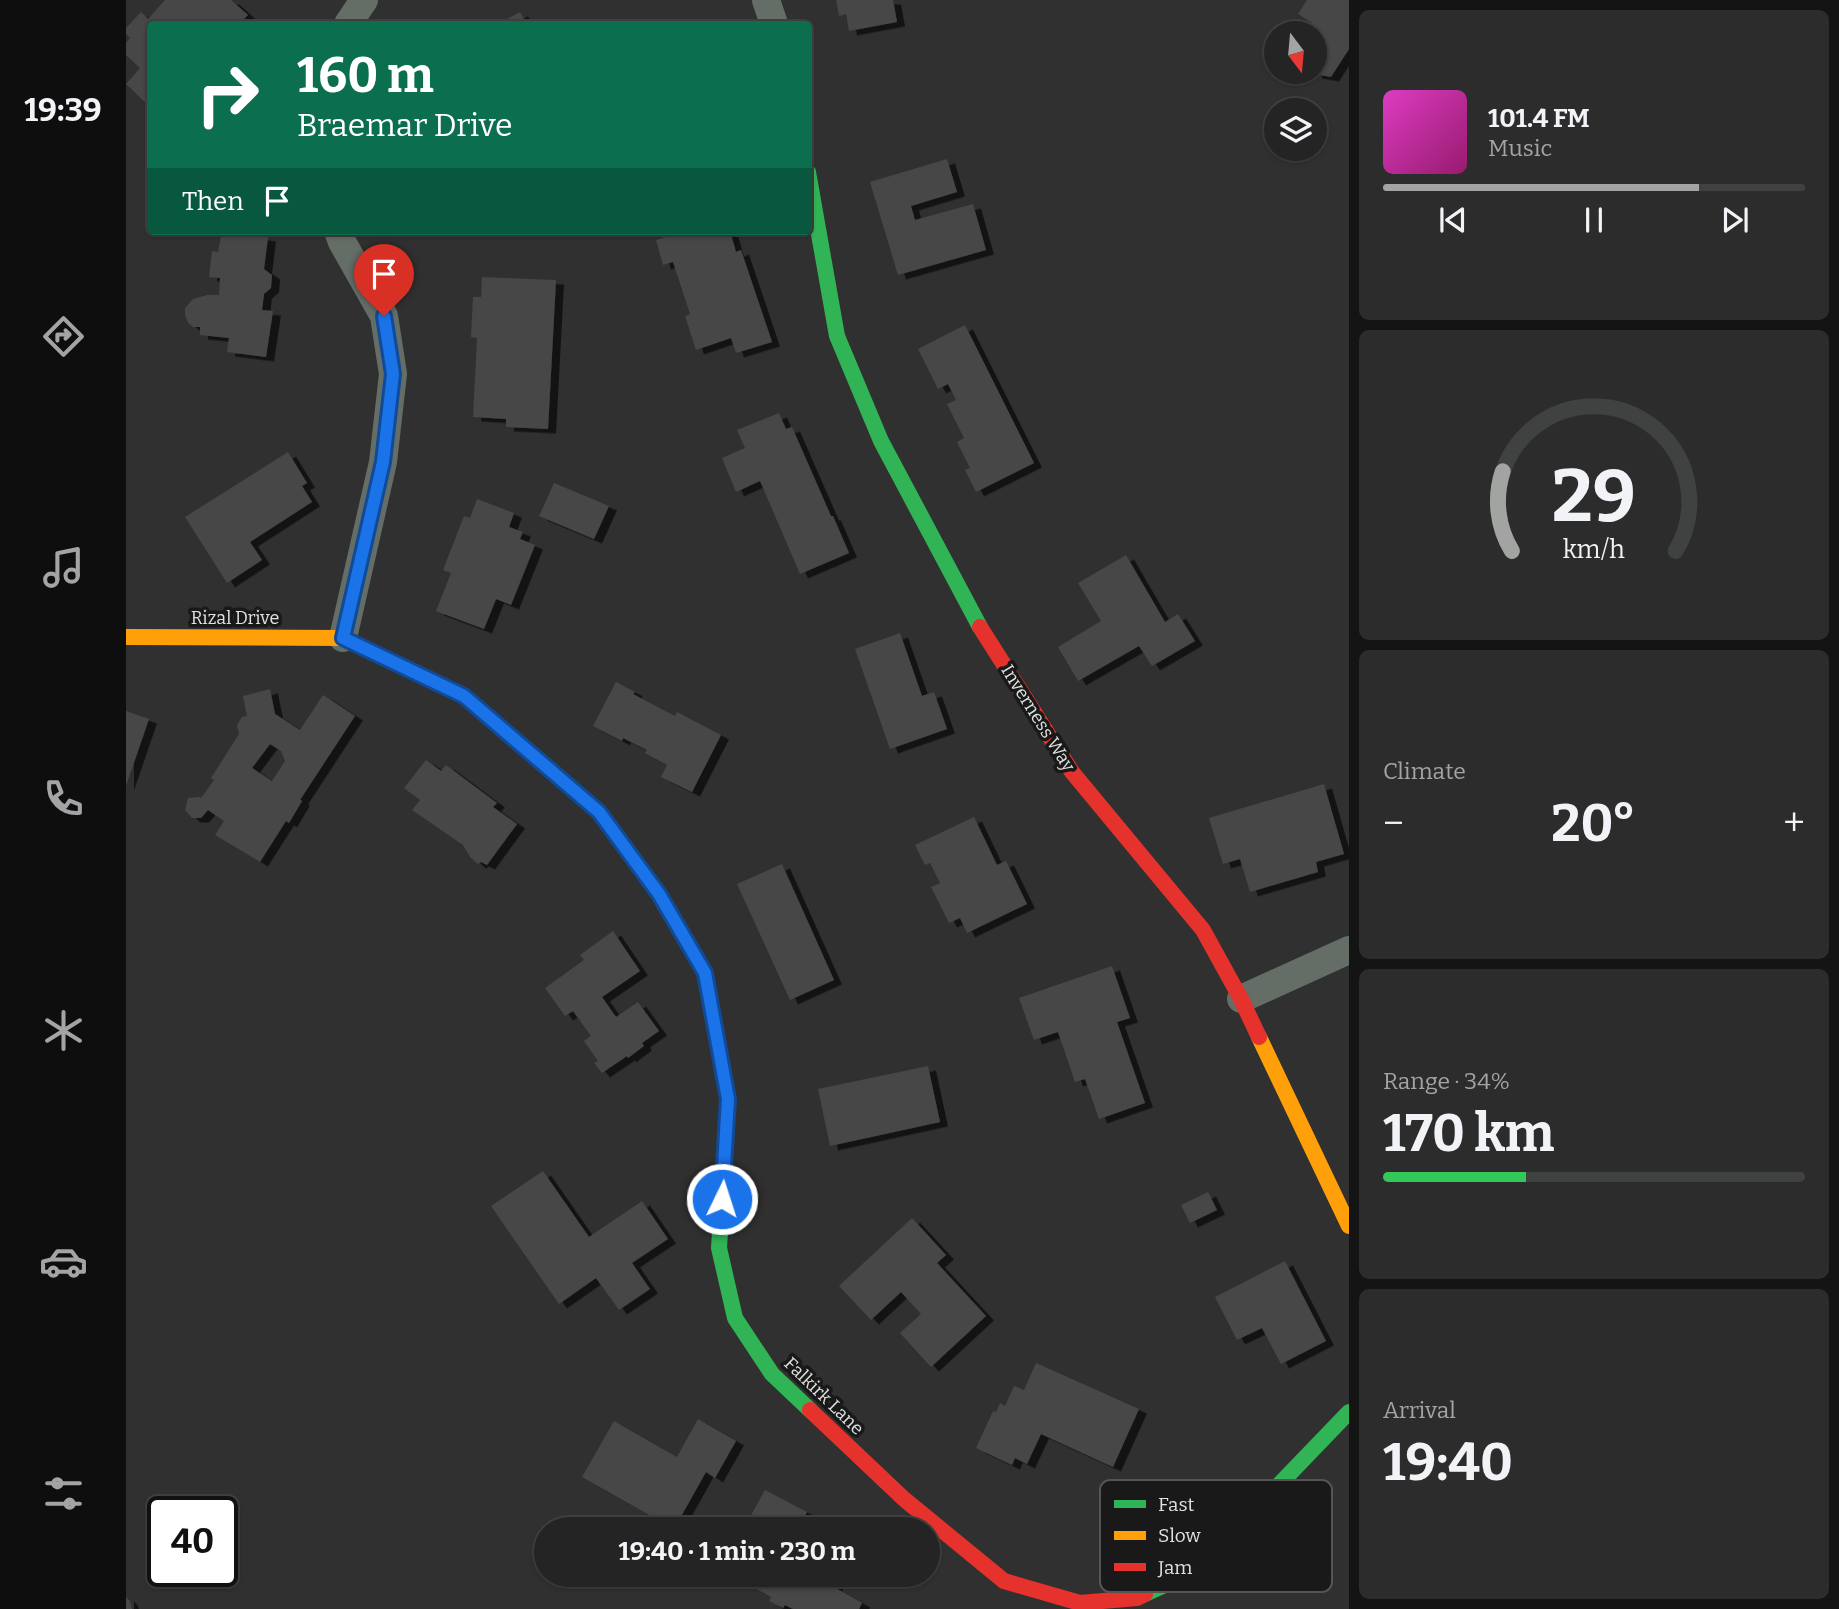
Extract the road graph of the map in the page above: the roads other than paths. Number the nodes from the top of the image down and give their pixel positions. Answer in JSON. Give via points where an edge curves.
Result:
{"nodes":[{"id":1,"x":364,"y":0,"type":"edge"},
{"id":2,"x":766,"y":0,"type":"edge"},
{"id":3,"x":350,"y":21,"type":"edge"},
{"id":4,"x":773,"y":21,"type":"edge"},
{"id":5,"x":812,"y":195,"type":"edge"},
{"id":6,"x":339,"y":235,"type":"edge"},
{"id":7,"x":126,"y":637,"type":"edge"},
{"id":8,"x":343,"y":638,"type":"junction"},
{"id":9,"x":1349,"y":950,"type":"edge"},
{"id":10,"x":1241,"y":999,"type":"junction"},
{"id":11,"x":1349,"y":1226,"type":"edge"},
{"id":12,"x":1349,"y":1412,"type":"edge"},
{"id":13,"x":1284,"y":1480,"type":"edge"},
{"id":14,"x":1151,"y":1592,"type":"edge"}],
"edges":[{"from":1,"to":3,"type":"street"},
{"from":2,"to":4,"type":"street"},
{"from":5,"to":10,"type":"street","name":"Inverness Way","via":[[837,336],[881,441],[981,627],[1072,772],[1203,930]]},
{"from":6,"to":8,"type":"street","via":[[384,316],[393,374],[383,462]]},
{"from":7,"to":8,"type":"street","name":"Rizal Drive"},
{"from":8,"to":14,"type":"street","name":"Falkirk Lane","via":[[464,696],[599,812],[659,894],[705,973],[728,1099],[719,1248],[735,1318],[772,1374],[904,1499],[1004,1581],[1080,1603],[1137,1598]]},
{"from":9,"to":10,"type":"street"},
{"from":10,"to":11,"type":"street","name":"Inverness Way"},
{"from":12,"to":13,"type":"street","name":"Falkirk Lane"}]}
